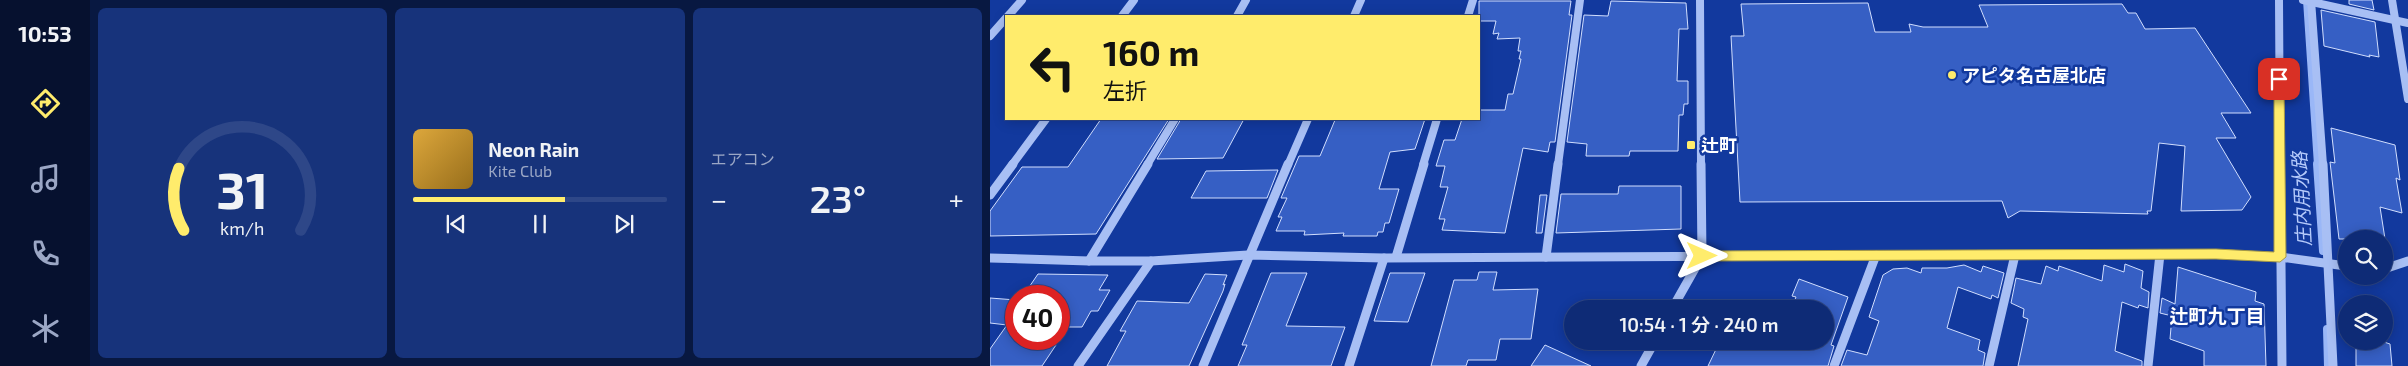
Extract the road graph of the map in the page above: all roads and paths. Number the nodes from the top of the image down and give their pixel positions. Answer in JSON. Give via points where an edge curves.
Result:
{"nodes":[{"id":1,"x":1022,"y":0,"type":"edge"},
{"id":2,"x":1134,"y":0,"type":"edge"},
{"id":3,"x":1246,"y":0,"type":"edge"},
{"id":4,"x":1361,"y":0,"type":"edge"},
{"id":5,"x":1473,"y":0,"type":"edge"},
{"id":6,"x":1580,"y":0,"type":"edge"},
{"id":7,"x":1700,"y":0,"type":"edge"},
{"id":8,"x":2278,"y":0,"type":"edge"},
{"id":9,"x":2392,"y":0,"type":"edge"},
{"id":10,"x":2308,"y":1,"type":"edge"},
{"id":11,"x":1009,"y":15,"type":"edge"},
{"id":12,"x":1123,"y":15,"type":"edge"},
{"id":13,"x":1237,"y":15,"type":"edge"},
{"id":14,"x":1354,"y":15,"type":"edge"},
{"id":15,"x":1468,"y":15,"type":"edge"},
{"id":16,"x":1005,"y":19,"type":"edge"},
{"id":17,"x":2394,"y":20,"type":"junction"},
{"id":18,"x":2408,"y":24,"type":"edge"},
{"id":19,"x":990,"y":36,"type":"edge"},
{"id":20,"x":2408,"y":99,"type":"edge"},
{"id":21,"x":1045,"y":120,"type":"edge"},
{"id":22,"x":1174,"y":120,"type":"edge"},
{"id":23,"x":1308,"y":120,"type":"edge"},
{"id":24,"x":1437,"y":120,"type":"edge"},
{"id":25,"x":990,"y":195,"type":"edge"},
{"id":26,"x":2160,"y":254,"type":"junction"},
{"id":27,"x":1876,"y":255,"type":"junction"},
{"id":28,"x":2015,"y":255,"type":"junction"},
{"id":29,"x":1248,"y":256,"type":"junction"},
{"id":30,"x":1546,"y":256,"type":"junction"},
{"id":31,"x":1702,"y":256,"type":"junction"},
{"id":32,"x":2280,"y":257,"type":"junction"},
{"id":33,"x":990,"y":258,"type":"edge"},
{"id":34,"x":1384,"y":258,"type":"junction"},
{"id":35,"x":1396,"y":258,"type":"junction"},
{"id":36,"x":1151,"y":261,"type":"junction"},
{"id":37,"x":2408,"y":261,"type":"edge"},
{"id":38,"x":1089,"y":262,"type":"junction"},
{"id":39,"x":2327,"y":264,"type":"junction"},
{"id":40,"x":2338,"y":265,"type":"edge"},
{"id":41,"x":2393,"y":266,"type":"edge"},
{"id":42,"x":1677,"y":300,"type":"edge"},
{"id":43,"x":1649,"y":350,"type":"edge"},
{"id":44,"x":1078,"y":366,"type":"edge"},
{"id":45,"x":1202,"y":366,"type":"edge"},
{"id":46,"x":1349,"y":366,"type":"edge"},
{"id":47,"x":1641,"y":366,"type":"edge"},
{"id":48,"x":1834,"y":366,"type":"edge"},
{"id":49,"x":1989,"y":366,"type":"edge"},
{"id":50,"x":2148,"y":366,"type":"edge"},
{"id":51,"x":2282,"y":366,"type":"edge"},
{"id":52,"x":2333,"y":366,"type":"edge"}],
"edges":[{"from":1,"to":11,"type":"street"},
{"from":2,"to":12,"type":"street"},
{"from":3,"to":13,"type":"street"},
{"from":4,"to":14,"type":"street"},
{"from":5,"to":15,"type":"street"},
{"from":6,"to":30,"type":"street"},
{"from":7,"to":31,"type":"street"},
{"from":8,"to":32,"type":"street"},
{"from":9,"to":17,"type":"street"},
{"from":10,"to":17,"type":"street"},
{"from":10,"to":39,"type":"street","via":[[2322,138]]},
{"from":16,"to":19,"type":"street"},
{"from":17,"to":18,"type":"street"},
{"from":17,"to":20,"type":"street"},
{"from":21,"to":25,"type":"street"},
{"from":22,"to":38,"type":"street"},
{"from":23,"to":29,"type":"street"},
{"from":24,"to":35,"type":"street"},
{"from":26,"to":28,"type":"street"},
{"from":26,"to":32,"type":"street"},
{"from":26,"to":50,"type":"street"},
{"from":27,"to":28,"type":"street"},
{"from":27,"to":31,"type":"street"},
{"from":27,"to":48,"type":"street"},
{"from":28,"to":49,"type":"street"},
{"from":29,"to":34,"type":"street"},
{"from":29,"to":36,"type":"street"},
{"from":29,"to":45,"type":"street"},
{"from":30,"to":31,"type":"street"},
{"from":30,"to":35,"type":"street"},
{"from":31,"to":42,"type":"street"},
{"from":32,"to":39,"type":"street"},
{"from":32,"to":51,"type":"street"},
{"from":33,"to":38,"type":"street"},
{"from":34,"to":35,"type":"street"},
{"from":34,"to":46,"type":"street"},
{"from":36,"to":38,"type":"street"},
{"from":36,"to":44,"type":"street"},
{"from":37,"to":41,"type":"street"},
{"from":39,"to":40,"type":"street"},
{"from":39,"to":52,"type":"street"},
{"from":43,"to":47,"type":"street"}]}
